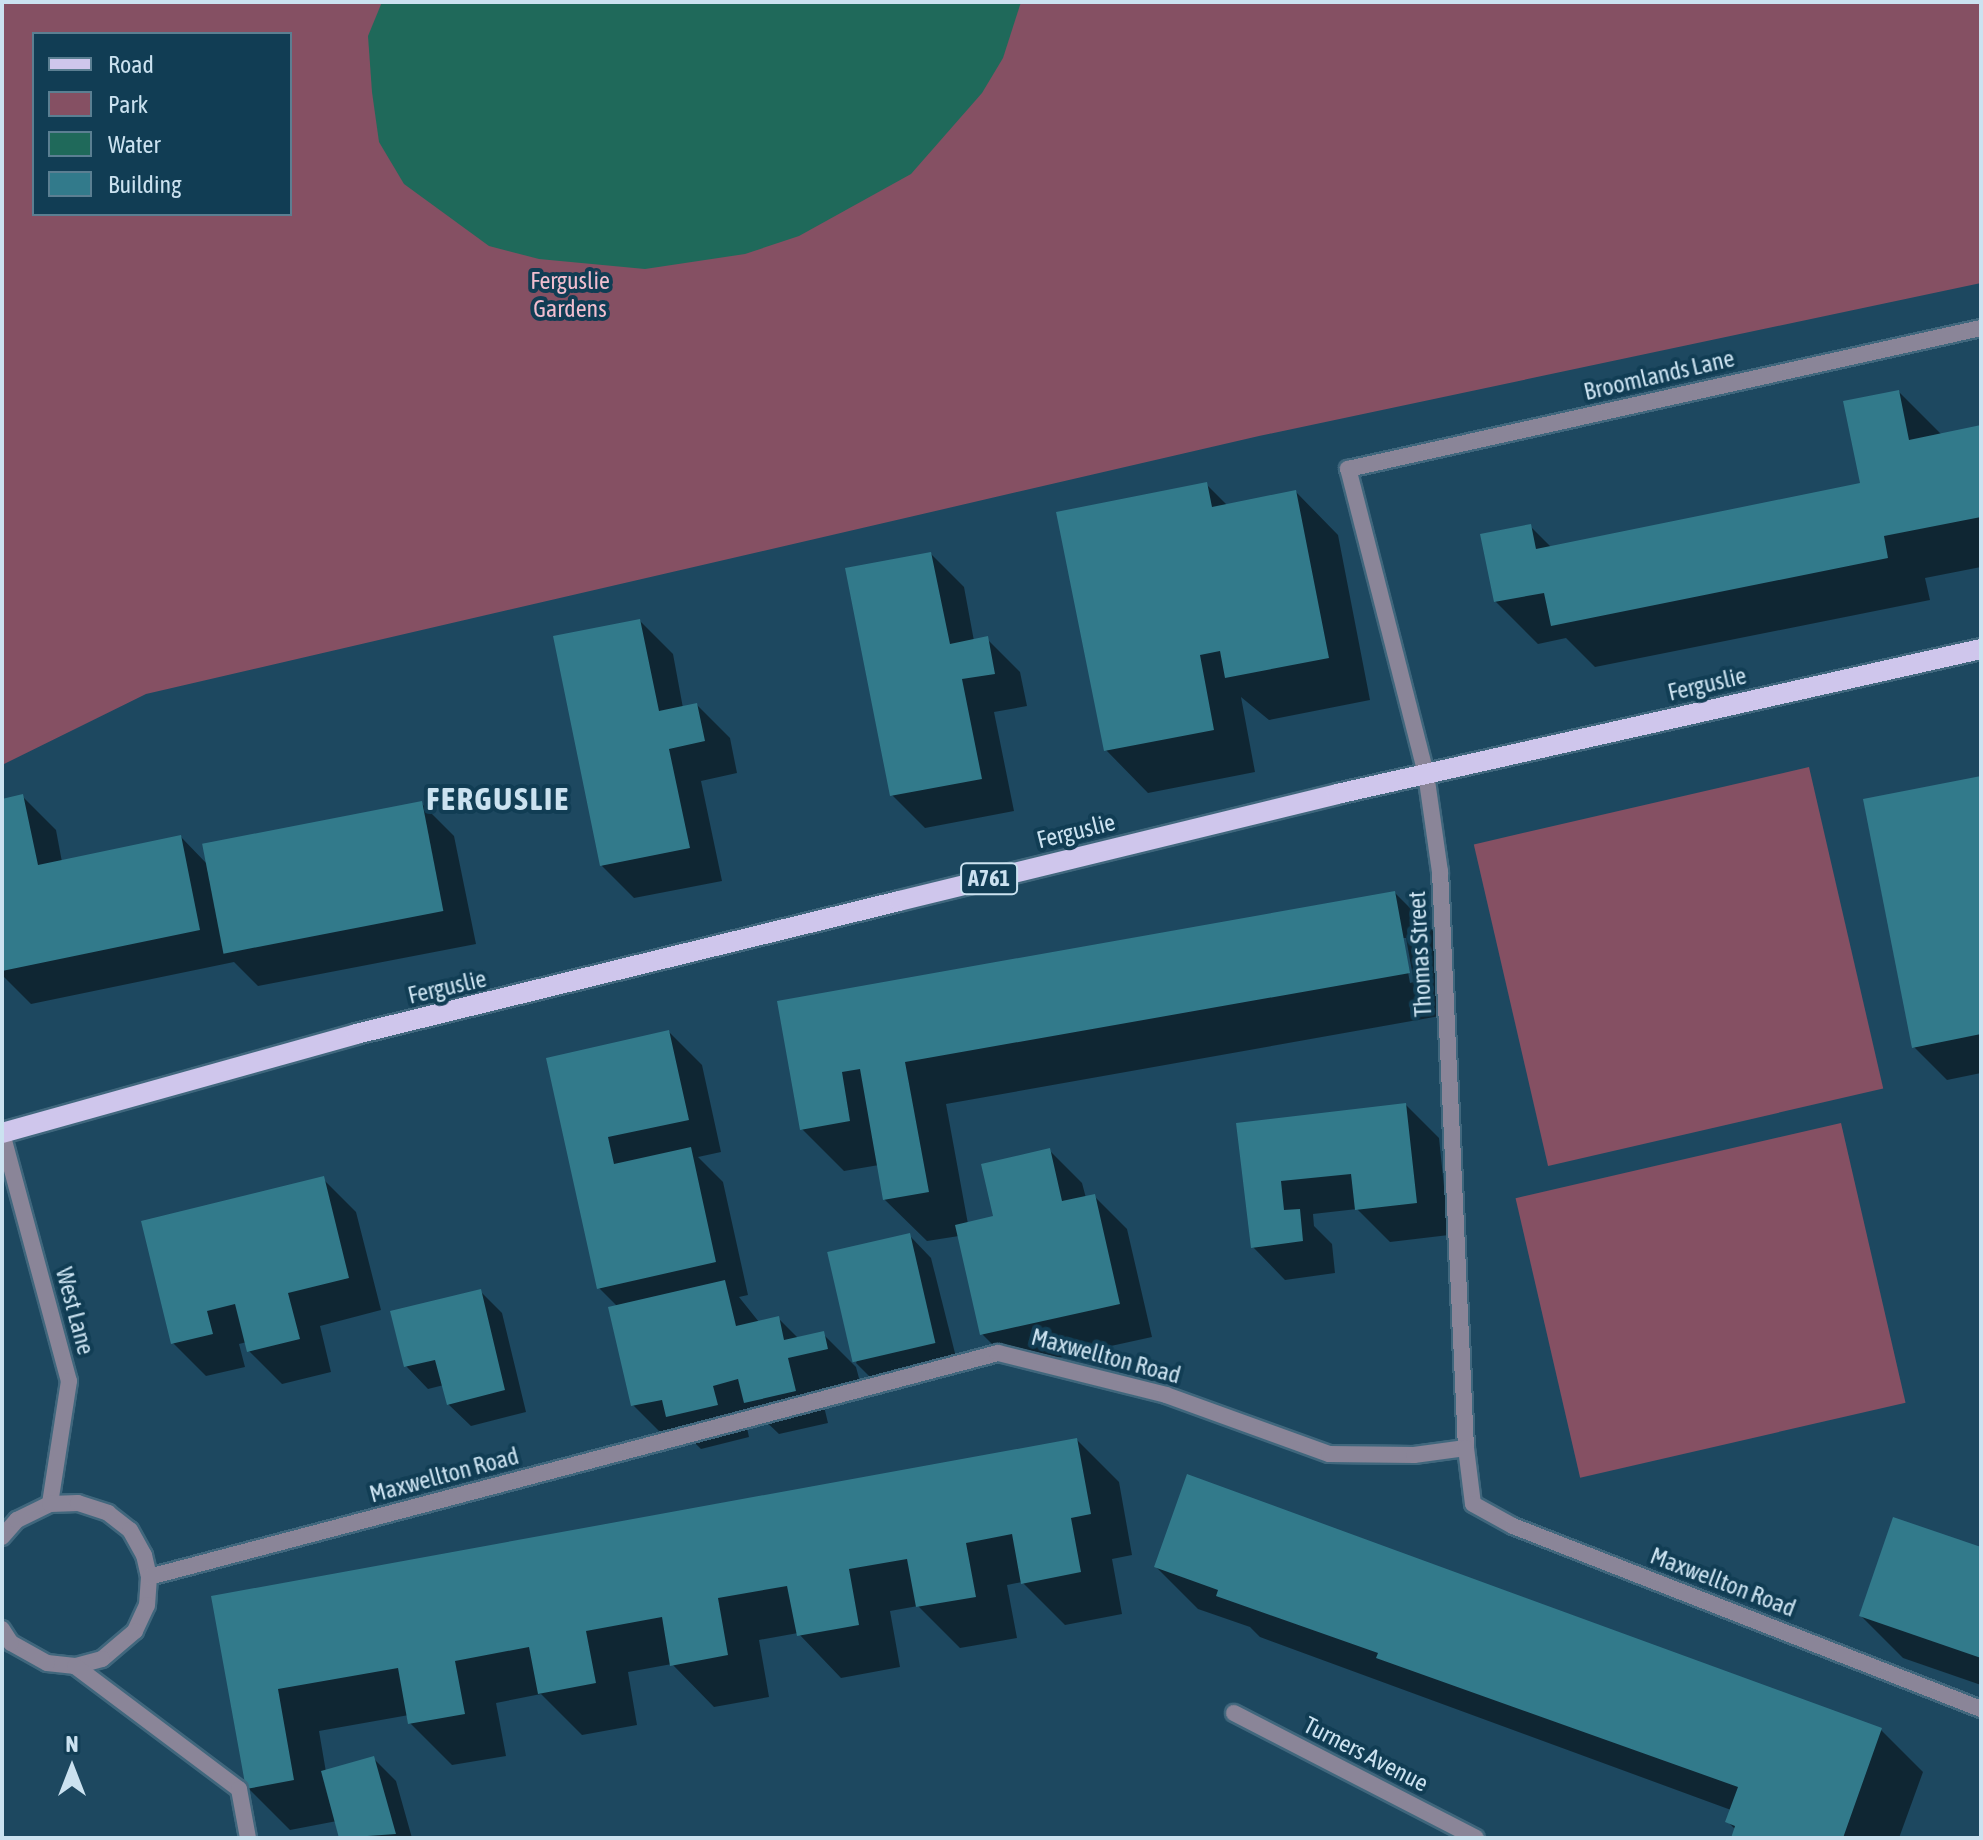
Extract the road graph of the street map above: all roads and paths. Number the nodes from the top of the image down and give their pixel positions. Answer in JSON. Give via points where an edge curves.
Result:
{"nodes":[{"id":1,"x":1981,"y":328,"type":"edge"},
{"id":2,"x":1348,"y":469,"type":"joint"},
{"id":3,"x":1981,"y":649,"type":"edge"},
{"id":4,"x":1426,"y":774,"type":"junction"},
{"id":5,"x":2,"y":1133,"type":"edge"},
{"id":6,"x":1466,"y":1448,"type":"junction"},
{"id":7,"x":50,"y":1504,"type":"junction"},
{"id":8,"x":2,"y":1537,"type":"edge"},
{"id":9,"x":149,"y":1577,"type":"junction"},
{"id":10,"x":2,"y":1629,"type":"edge"},
{"id":11,"x":75,"y":1666,"type":"junction"},
{"id":12,"x":1981,"y":1709,"type":"edge"},
{"id":13,"x":1234,"y":1713,"type":"dead end"},
{"id":14,"x":248,"y":1838,"type":"edge"},
{"id":15,"x":1476,"y":1838,"type":"edge"}],
"edges":[{"from":1,"to":2,"type":"street","name":"Broomlands Lane"},
{"from":2,"to":4,"type":"street","name":"Thomas Street"},
{"from":3,"to":4,"type":"main road","name":"Ferguslie","number":"A761"},
{"from":4,"to":5,"type":"main road","name":"Ferguslie","number":"A761","via":[[356,1034]]},
{"from":4,"to":6,"type":"street","name":"Thomas Street","via":[[1440,872]]},
{"from":5,"to":7,"type":"street","name":"West Lane","via":[[69,1381]]},
{"from":6,"to":9,"type":"street","name":"Maxwellton Road","via":[[1414,1455],[1329,1454],[1166,1395],[998,1353]]},
{"from":6,"to":12,"type":"street","name":"Maxwellton Road","via":[[1473,1504],[1513,1526]]},
{"from":7,"to":8,"type":"street","via":[[17,1520]]},
{"from":7,"to":9,"type":"street","via":[[78,1503],[108,1513],[130,1530]]},
{"from":9,"to":11,"type":"street","via":[[147,1605],[135,1631],[102,1659]]},
{"from":10,"to":11,"type":"street","via":[[11,1643],[47,1663]]},
{"from":11,"to":14,"type":"street","via":[[239,1789]]},
{"from":13,"to":15,"type":"street","name":"Turners Avenue"}]}
